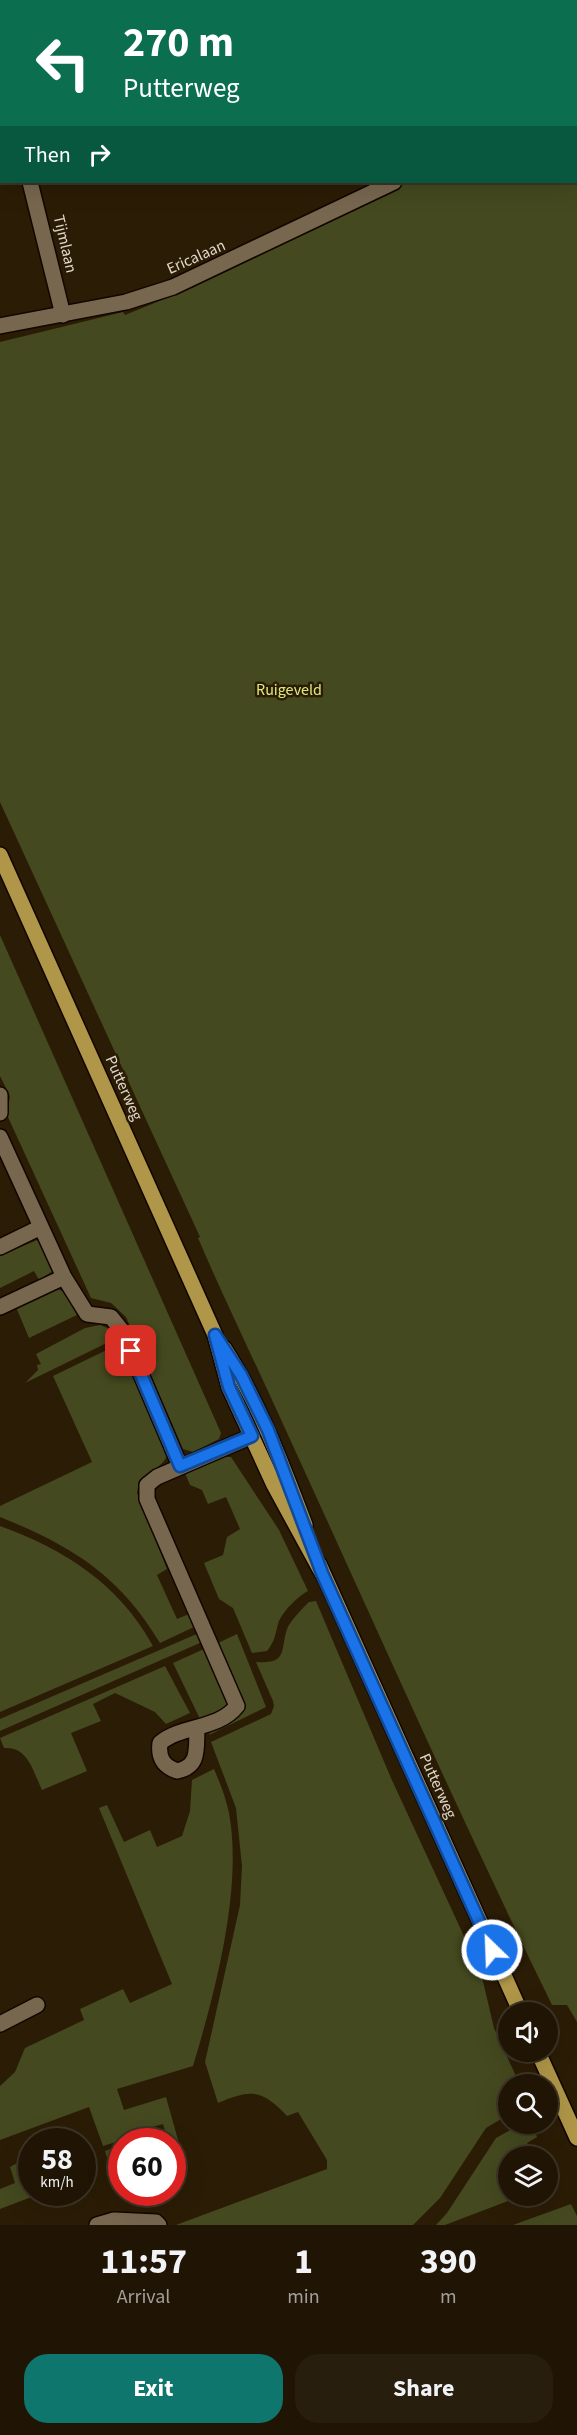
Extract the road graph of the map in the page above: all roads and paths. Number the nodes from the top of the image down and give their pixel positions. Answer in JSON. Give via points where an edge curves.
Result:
{"nodes":[{"id":1,"x":201,"y":0,"type":"edge"},
{"id":2,"x":208,"y":0,"type":"edge"},
{"id":3,"x":30,"y":183,"type":"edge"},
{"id":4,"x":392,"y":183,"type":"edge"},
{"id":5,"x":63,"y":315,"type":"junction"},
{"id":6,"x":0,"y":326,"type":"edge"},
{"id":7,"x":0,"y":855,"type":"edge"},
{"id":8,"x":0,"y":1095,"type":"edge"},
{"id":9,"x":0,"y":1113,"type":"edge"},
{"id":10,"x":0,"y":1137,"type":"edge"},
{"id":11,"x":40,"y":1227,"type":"junction"},
{"id":12,"x":0,"y":1247,"type":"edge"},
{"id":13,"x":64,"y":1277,"type":"junction"},
{"id":14,"x":0,"y":1307,"type":"edge"},
{"id":15,"x":215,"y":1335,"type":"junction"},
{"id":16,"x":252,"y":1436,"type":"junction"},
{"id":17,"x":180,"y":1466,"type":"junction"},
{"id":18,"x":322,"y":1573,"type":"junction"},
{"id":19,"x":197,"y":1729,"type":"dead end"},
{"id":20,"x":516,"y":2002,"type":"edge"},
{"id":21,"x":37,"y":2005,"type":"dead end"},
{"id":22,"x":0,"y":2025,"type":"edge"},
{"id":23,"x":543,"y":2062,"type":"edge"},
{"id":24,"x":577,"y":2138,"type":"edge"},
{"id":25,"x":96,"y":2225,"type":"edge"},
{"id":26,"x":159,"y":2225,"type":"edge"}],
"edges":[{"from":1,"to":2,"type":"street"},
{"from":3,"to":5,"type":"street","name":"Tijmlaan"},
{"from":4,"to":5,"type":"street","name":"Ericalaan","via":[[173,287],[137,300]]},
{"from":5,"to":6,"type":"street","name":"Ericalaan"},
{"from":7,"to":15,"type":"main road","name":"Putterweg"},
{"from":8,"to":9,"type":"street"},
{"from":10,"to":11,"type":"street"},
{"from":11,"to":12,"type":"street"},
{"from":11,"to":13,"type":"street"},
{"from":13,"to":14,"type":"street"},
{"from":13,"to":17,"type":"street","via":[[87,1314],[111,1317],[123,1332]]},
{"from":15,"to":16,"type":"main road","name":"Putterweg","via":[[229,1387]]},
{"from":15,"to":18,"type":"main road","name":"Putterweg","via":[[241,1375],[268,1430]]},
{"from":16,"to":17,"type":"street"},
{"from":16,"to":18,"type":"main road","name":"Putterweg"},
{"from":17,"to":19,"type":"street","via":[[147,1485],[147,1499],[237,1706],[231,1713]]},
{"from":18,"to":20,"type":"main road","name":"Putterweg"},
{"from":21,"to":22,"type":"street"},
{"from":23,"to":24,"type":"main road"},
{"from":25,"to":26,"type":"street","via":[[114,2220]]}]}
